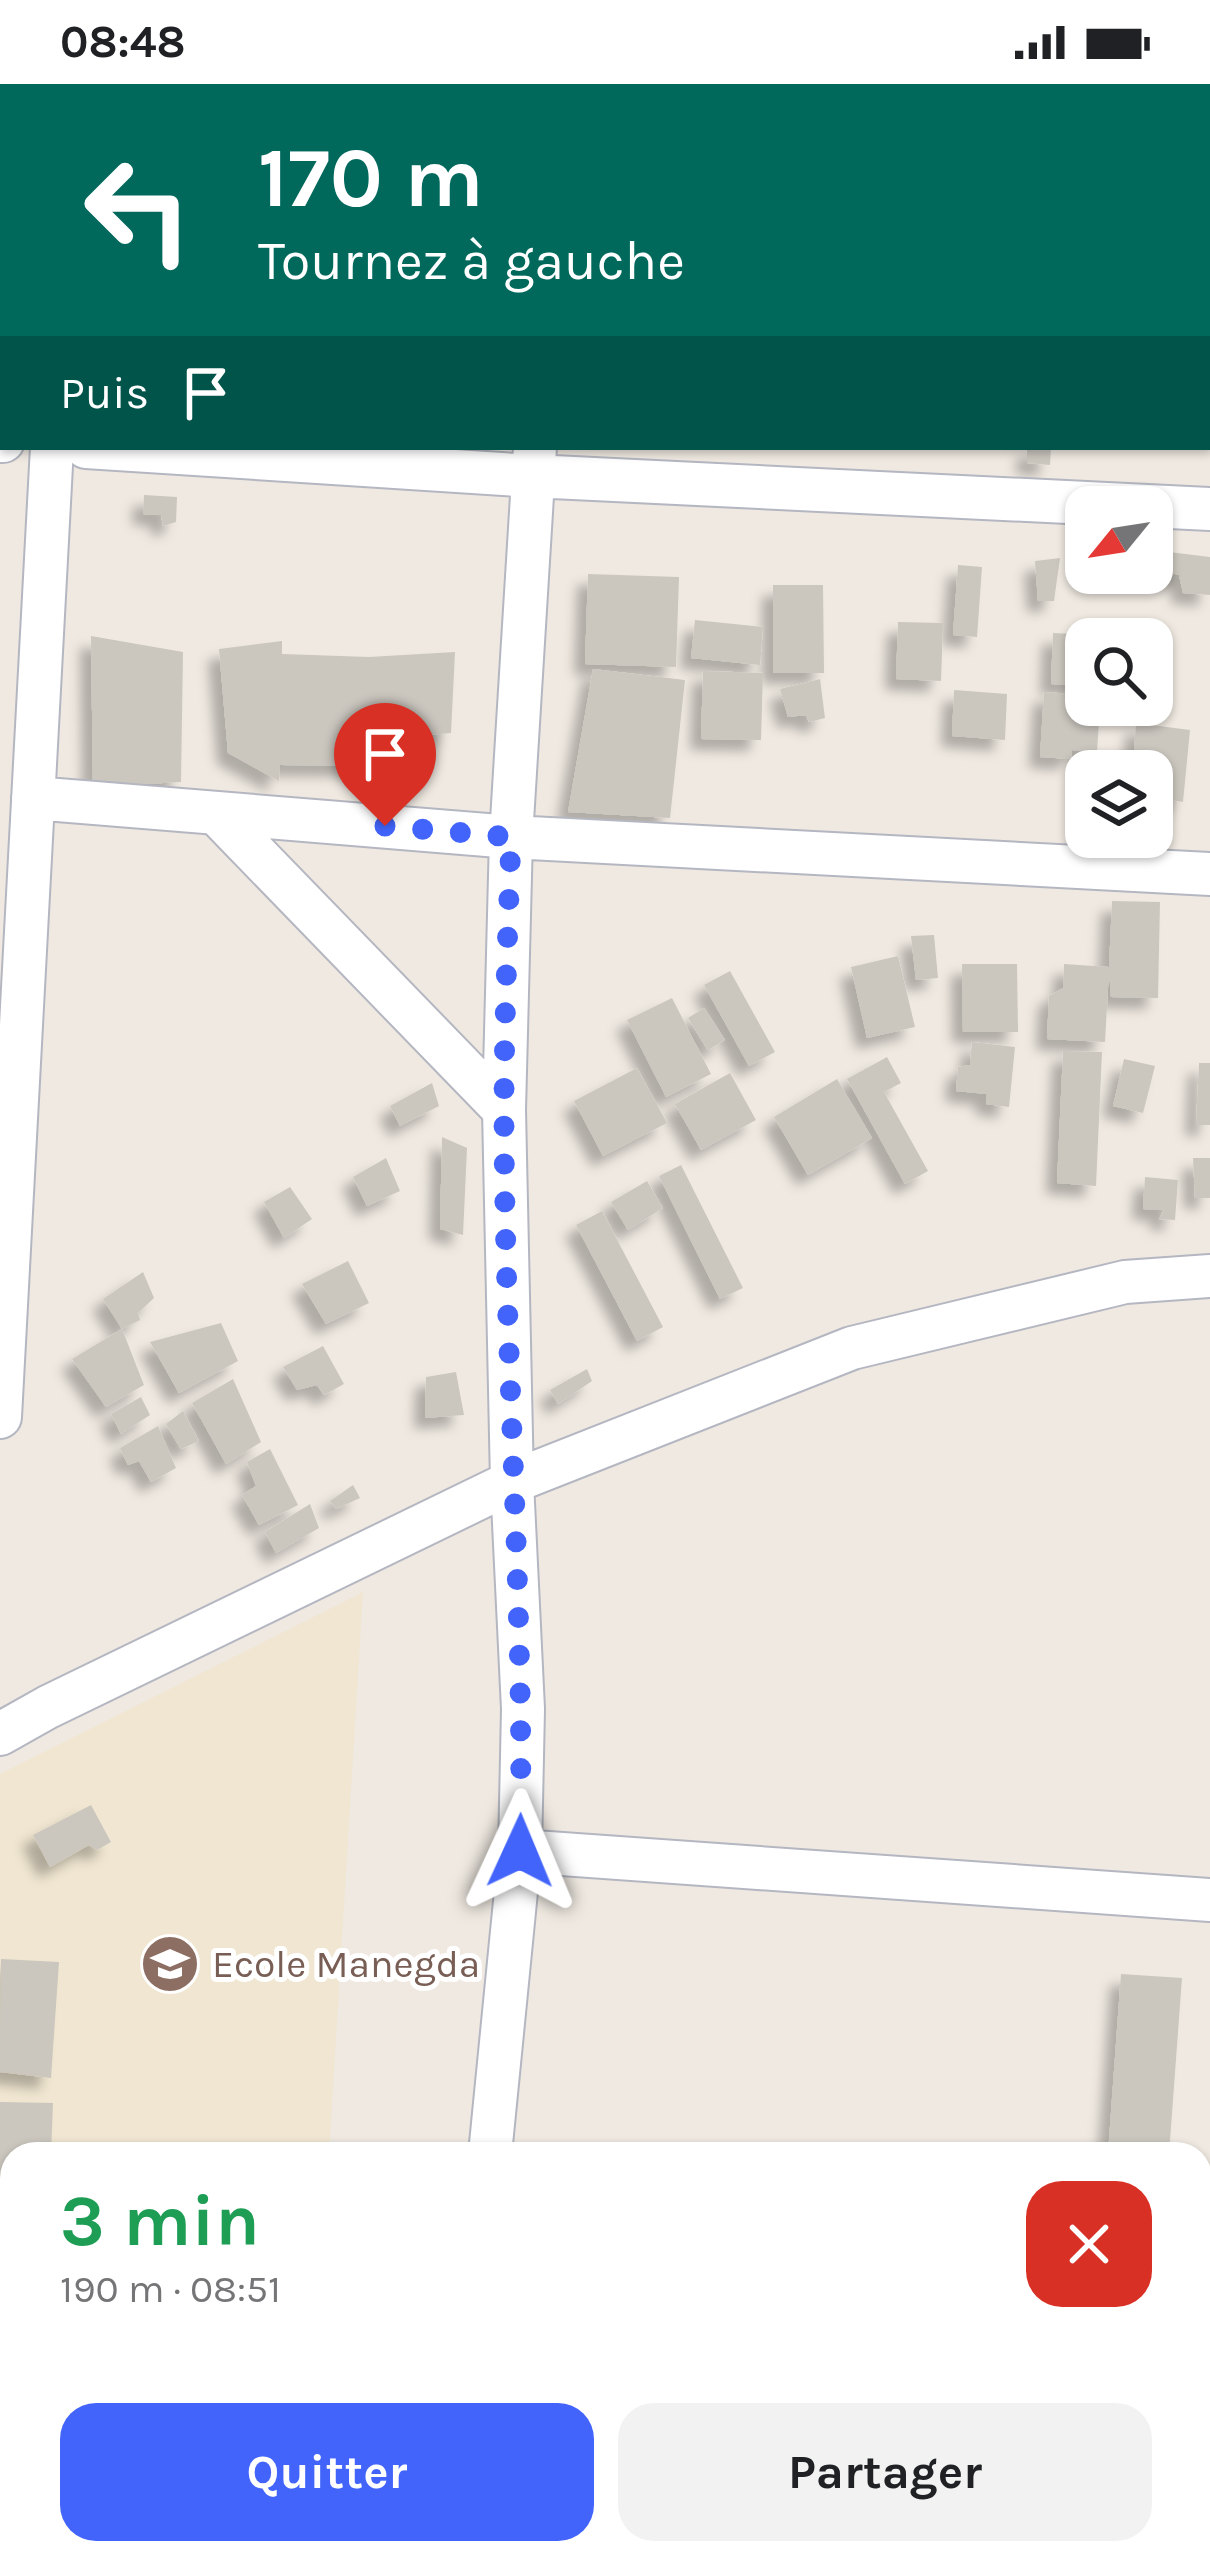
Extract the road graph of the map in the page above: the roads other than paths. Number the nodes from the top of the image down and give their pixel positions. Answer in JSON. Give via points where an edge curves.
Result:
{"nodes":[{"id":1,"x":52,"y":450,"type":"edge"},
{"id":2,"x":175,"y":450,"type":"edge"},
{"id":3,"x":533,"y":462,"type":"edge"},
{"id":4,"x":1210,"y":509,"type":"edge"},
{"id":5,"x":33,"y":798,"type":"junction"},
{"id":6,"x":216,"y":813,"type":"junction"},
{"id":7,"x":511,"y":837,"type":"junction"},
{"id":8,"x":1210,"y":874,"type":"edge"},
{"id":9,"x":504,"y":1110,"type":"junction"},
{"id":10,"x":1210,"y":1276,"type":"edge"},
{"id":11,"x":0,"y":1417,"type":"edge"},
{"id":12,"x":512,"y":1482,"type":"junction"},
{"id":13,"x":0,"y":1734,"type":"edge"},
{"id":14,"x":520,"y":1851,"type":"junction"},
{"id":15,"x":1210,"y":1900,"type":"edge"},
{"id":16,"x":491,"y":2142,"type":"edge"}],
"edges":[{"from":1,"to":5,"type":"street"},
{"from":2,"to":3,"type":"street"},
{"from":3,"to":4,"type":"street"},
{"from":3,"to":7,"type":"street"},
{"from":5,"to":6,"type":"street"},
{"from":5,"to":11,"type":"street"},
{"from":6,"to":7,"type":"street"},
{"from":6,"to":9,"type":"street"},
{"from":7,"to":8,"type":"street"},
{"from":7,"to":9,"type":"street"},
{"from":9,"to":12,"type":"street"},
{"from":10,"to":12,"type":"street","via":[[1126,1282],[852,1348]]},
{"from":12,"to":13,"type":"street"},
{"from":12,"to":14,"type":"street","via":[[523,1709]]},
{"from":14,"to":15,"type":"street"},
{"from":14,"to":16,"type":"street"}]}
